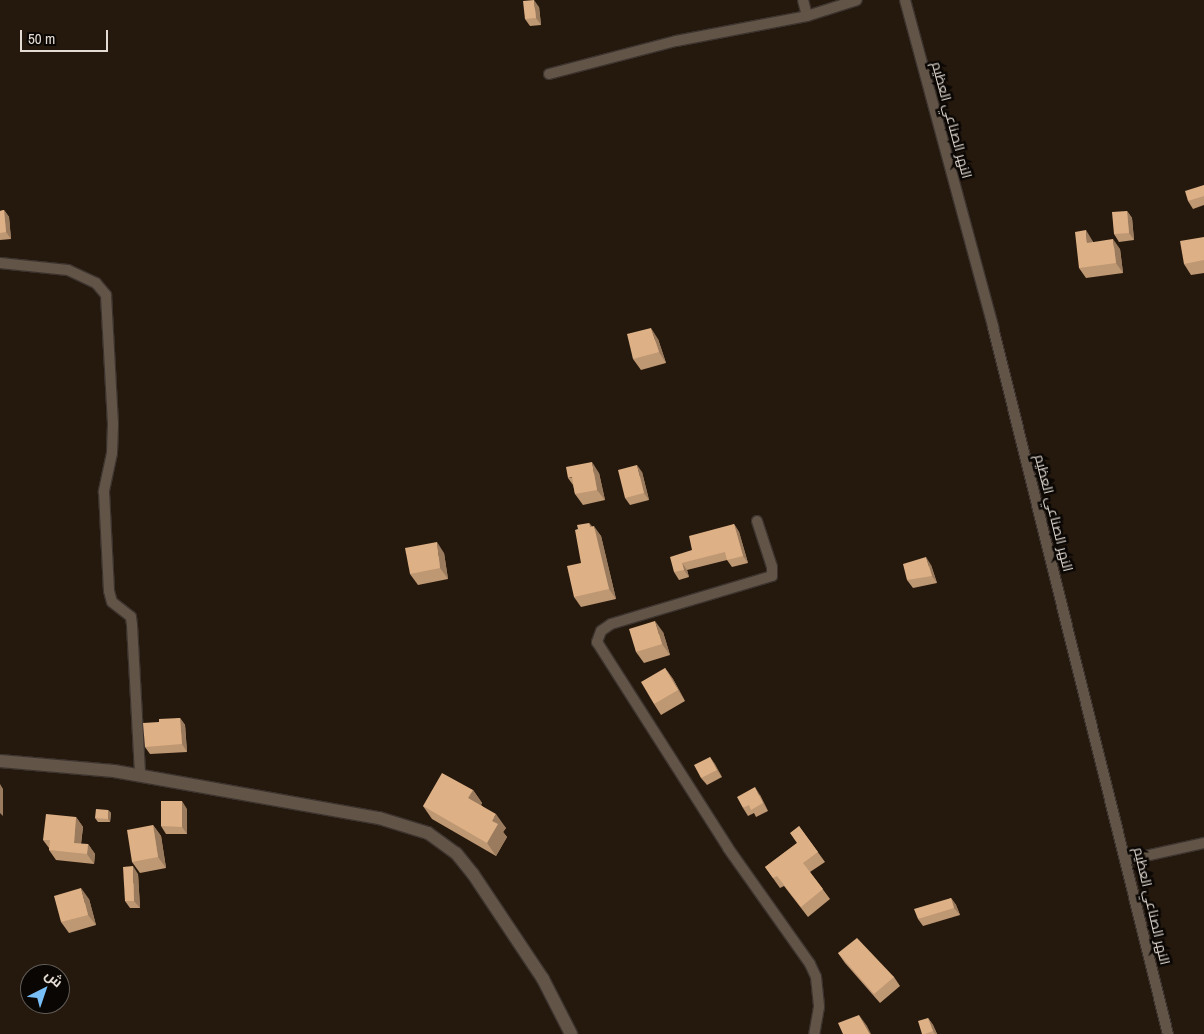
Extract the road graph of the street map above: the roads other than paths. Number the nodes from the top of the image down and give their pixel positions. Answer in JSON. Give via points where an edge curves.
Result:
{"nodes":[{"id":1,"x":803,"y":0,"type":"edge"},
{"id":2,"x":857,"y":0,"type":"edge"},
{"id":3,"x":905,"y":0,"type":"edge"},
{"id":4,"x":807,"y":16,"type":"junction"},
{"id":5,"x":549,"y":74,"type":"dead end"},
{"id":6,"x":0,"y":263,"type":"edge"},
{"id":7,"x":757,"y":521,"type":"dead end"},
{"id":8,"x":0,"y":760,"type":"edge"},
{"id":9,"x":140,"y":775,"type":"junction"},
{"id":10,"x":1204,"y":843,"type":"edge"},
{"id":11,"x":1127,"y":860,"type":"junction"},
{"id":12,"x":571,"y":1034,"type":"edge"},
{"id":13,"x":814,"y":1034,"type":"edge"},
{"id":14,"x":1168,"y":1034,"type":"edge"}],
"edges":[{"from":1,"to":4,"type":"street"},
{"from":2,"to":4,"type":"street"},
{"from":3,"to":11,"type":"street","name":"النهر الصناعي العظيم","via":[[993,327]]},
{"from":4,"to":5,"type":"street","via":[[676,41]]},
{"from":6,"to":9,"type":"street","via":[[68,270],[91,279],[106,295],[113,424],[112,453],[104,492],[109,592],[112,602],[131,617]]},
{"from":7,"to":13,"type":"street","via":[[772,576],[611,624],[601,631],[597,642],[728,848],[810,964],[816,977],[819,1007]]},
{"from":8,"to":9,"type":"street"},
{"from":9,"to":12,"type":"street","via":[[379,818],[428,833],[456,853],[473,874],[543,979]]},
{"from":10,"to":11,"type":"street"},
{"from":11,"to":14,"type":"street","name":"النهر الصناعي العظيم"}]}
